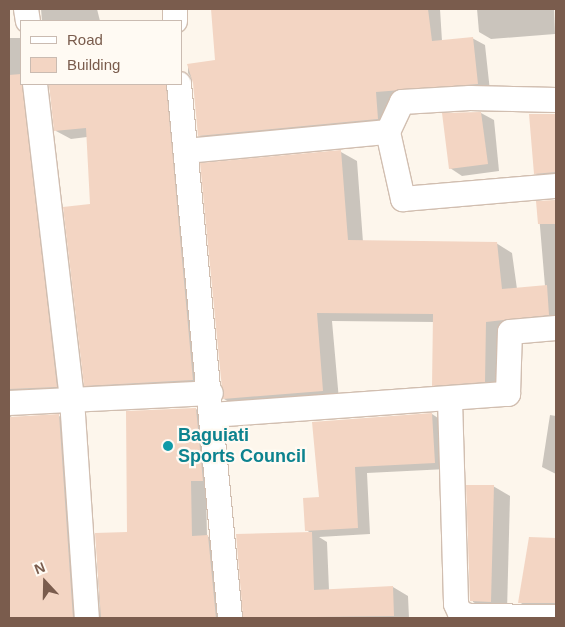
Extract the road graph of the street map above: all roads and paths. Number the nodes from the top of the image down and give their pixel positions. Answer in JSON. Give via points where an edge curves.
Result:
{"nodes":[{"id":1,"x":35,"y":85,"type":"edge"},
{"id":2,"x":179,"y":85,"type":"edge"},
{"id":3,"x":556,"y":100,"type":"edge"},
{"id":4,"x":388,"y":132,"type":"junction"},
{"id":5,"x":186,"y":152,"type":"junction"},
{"id":6,"x":556,"y":186,"type":"edge"},
{"id":7,"x":556,"y":328,"type":"edge"},
{"id":8,"x":72,"y":400,"type":"junction"},
{"id":9,"x":450,"y":400,"type":"junction"},
{"id":10,"x":9,"y":404,"type":"edge"},
{"id":11,"x":212,"y":404,"type":"junction"},
{"id":12,"x":556,"y":617,"type":"edge"},
{"id":13,"x":87,"y":618,"type":"edge"},
{"id":14,"x":230,"y":618,"type":"edge"}],
"edges":[{"from":1,"to":8,"type":"street"},
{"from":2,"to":5,"type":"street"},
{"from":3,"to":4,"type":"street","via":[[470,98],[402,102]]},
{"from":4,"to":5,"type":"street"},
{"from":4,"to":6,"type":"street","via":[[403,199]]},
{"from":5,"to":11,"type":"street"},
{"from":7,"to":9,"type":"street","via":[[510,332],[508,394]]},
{"from":8,"to":10,"type":"street"},
{"from":8,"to":11,"type":"street"},
{"from":8,"to":13,"type":"street"},
{"from":9,"to":11,"type":"street"},
{"from":9,"to":12,"type":"street","via":[[456,604],[460,613],[470,616]]},
{"from":11,"to":14,"type":"street"}]}
